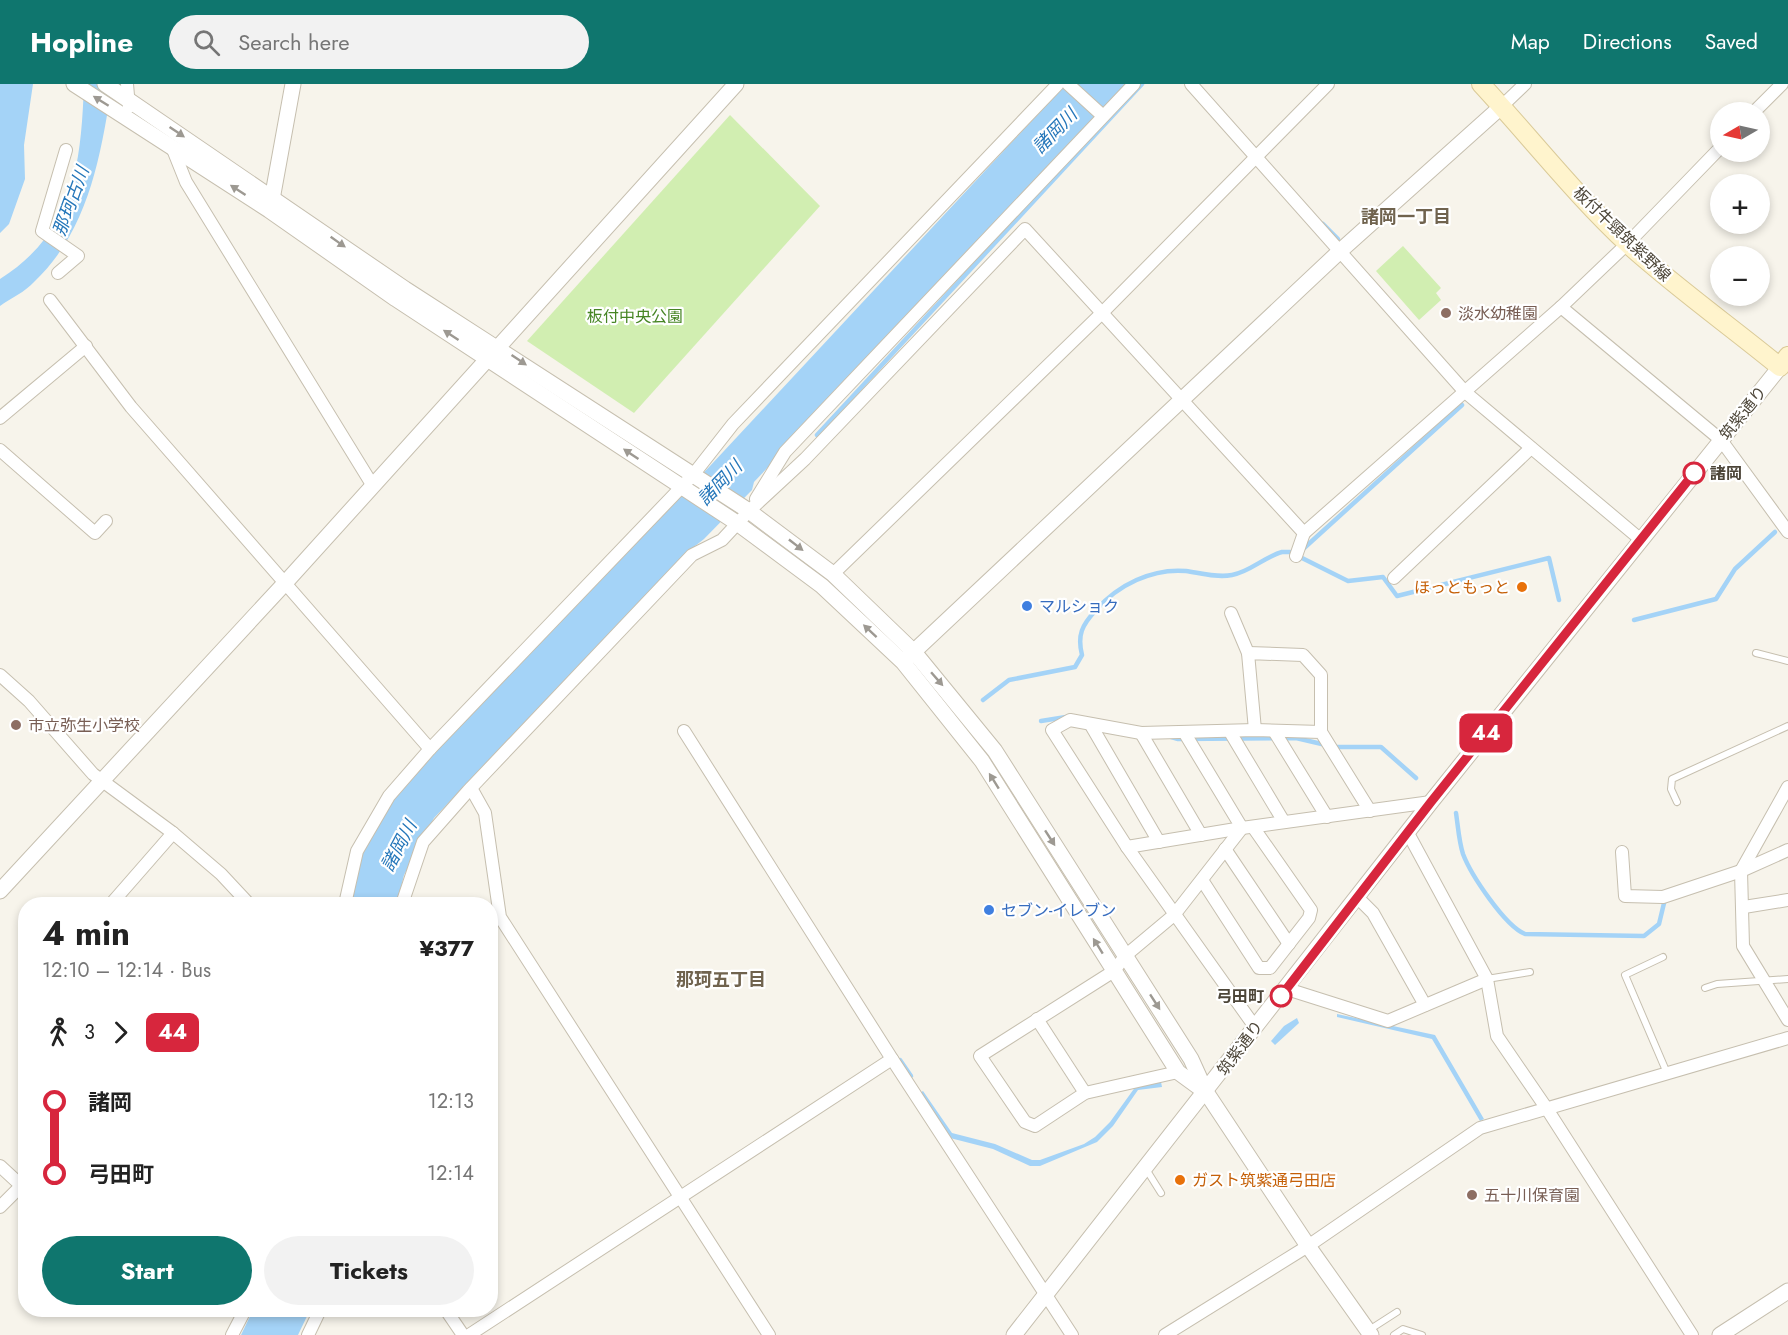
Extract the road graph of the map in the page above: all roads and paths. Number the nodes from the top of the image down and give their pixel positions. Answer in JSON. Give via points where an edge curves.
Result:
{"nodes":[{"id":1,"x":74,"y":84,"type":"edge"},
{"id":2,"x":105,"y":84,"type":"edge"},
{"id":3,"x":293,"y":84,"type":"edge"},
{"id":4,"x":736,"y":84,"type":"edge"},
{"id":5,"x":1134,"y":84,"type":"edge"},
{"id":6,"x":1191,"y":84,"type":"edge"},
{"id":7,"x":1328,"y":84,"type":"edge"},
{"id":8,"x":1481,"y":84,"type":"edge"},
{"id":9,"x":1525,"y":84,"type":"edge"},
{"id":10,"x":1782,"y":84,"type":"edge"},
{"id":11,"x":1059,"y":85,"type":"edge"},
{"id":12,"x":128,"y":92,"type":"edge"},
{"id":13,"x":1764,"y":102,"type":"edge"},
{"id":14,"x":1502,"y":106,"type":"junction"},
{"id":15,"x":1103,"y":116,"type":"junction"},
{"id":16,"x":128,"y":117,"type":"junction"},
{"id":17,"x":172,"y":147,"type":"junction"},
{"id":18,"x":66,"y":150,"type":"dead end"},
{"id":19,"x":1257,"y":155,"type":"junction"},
{"id":20,"x":1710,"y":158,"type":"edge"},
{"id":21,"x":271,"y":204,"type":"junction"},
{"id":22,"x":1628,"y":243,"type":"junction"},
{"id":23,"x":1339,"y":252,"type":"junction"},
{"id":24,"x":58,"y":273,"type":"dead end"},
{"id":25,"x":50,"y":300,"type":"dead end"},
{"id":26,"x":1561,"y":307,"type":"junction"},
{"id":27,"x":1102,"y":312,"type":"junction"},
{"id":28,"x":86,"y":346,"type":"junction"},
{"id":29,"x":497,"y":346,"type":"junction"},
{"id":30,"x":486,"y":358,"type":"junction"},
{"id":31,"x":1784,"y":361,"type":"edge"},
{"id":32,"x":1465,"y":392,"type":"junction"},
{"id":33,"x":1181,"y":402,"type":"junction"},
{"id":34,"x":0,"y":418,"type":"edge"},
{"id":35,"x":1721,"y":440,"type":"junction"},
{"id":36,"x":1531,"y":448,"type":"junction"},
{"id":37,"x":0,"y":450,"type":"edge"},
{"id":38,"x":696,"y":477,"type":"junction"},
{"id":39,"x":373,"y":486,"type":"junction"},
{"id":40,"x":680,"y":487,"type":"junction"},
{"id":41,"x":749,"y":511,"type":"junction"},
{"id":42,"x":106,"y":521,"type":"dead end"},
{"id":43,"x":737,"y":523,"type":"junction"},
{"id":44,"x":1787,"y":530,"type":"edge"},
{"id":45,"x":1304,"y":533,"type":"junction"},
{"id":46,"x":1640,"y":539,"type":"junction"},
{"id":47,"x":1296,"y":556,"type":"dead end"},
{"id":48,"x":833,"y":574,"type":"junction"},
{"id":49,"x":1394,"y":578,"type":"dead end"},
{"id":50,"x":286,"y":582,"type":"junction"},
{"id":51,"x":1231,"y":613,"type":"dead end"},
{"id":52,"x":1248,"y":653,"type":"junction"},
{"id":53,"x":1756,"y":653,"type":"dead end"},
{"id":54,"x":908,"y":657,"type":"junction"},
{"id":55,"x":1788,"y":661,"type":"edge"},
{"id":56,"x":0,"y":675,"type":"edge"},
{"id":57,"x":1788,"y":726,"type":"edge"},
{"id":58,"x":1092,"y":727,"type":"junction"},
{"id":59,"x":1255,"y":730,"type":"junction"},
{"id":60,"x":684,"y":731,"type":"dead end"},
{"id":61,"x":1274,"y":731,"type":"junction"},
{"id":62,"x":1184,"y":732,"type":"junction"},
{"id":63,"x":1230,"y":732,"type":"junction"},
{"id":64,"x":1321,"y":732,"type":"junction"},
{"id":65,"x":1141,"y":733,"type":"junction"},
{"id":66,"x":430,"y":749,"type":"junction"},
{"id":67,"x":102,"y":782,"type":"junction"},
{"id":68,"x":1788,"y":787,"type":"edge"},
{"id":69,"x":471,"y":788,"type":"junction"},
{"id":70,"x":1431,"y":802,"type":"junction"},
{"id":71,"x":1677,"y":802,"type":"dead end"},
{"id":72,"x":1370,"y":811,"type":"junction"},
{"id":73,"x":1327,"y":817,"type":"junction"},
{"id":74,"x":1284,"y":822,"type":"junction"},
{"id":75,"x":1247,"y":827,"type":"junction"},
{"id":76,"x":173,"y":833,"type":"junction"},
{"id":77,"x":1409,"y":834,"type":"junction"},
{"id":78,"x":1201,"y":835,"type":"junction"},
{"id":79,"x":1159,"y":842,"type":"junction"},
{"id":80,"x":1127,"y":847,"type":"junction"},
{"id":81,"x":1225,"y":849,"type":"junction"},
{"id":82,"x":1788,"y":850,"type":"edge"},
{"id":83,"x":1622,"y":852,"type":"dead end"},
{"id":84,"x":1741,"y":871,"type":"junction"},
{"id":85,"x":1202,"y":880,"type":"junction"},
{"id":86,"x":0,"y":891,"type":"edge"},
{"id":87,"x":117,"y":897,"type":"edge"},
{"id":88,"x":242,"y":897,"type":"edge"},
{"id":89,"x":347,"y":897,"type":"edge"},
{"id":90,"x":404,"y":897,"type":"edge"},
{"id":91,"x":497,"y":897,"type":"edge"},
{"id":92,"x":1359,"y":898,"type":"junction"},
{"id":93,"x":1788,"y":900,"type":"edge"},
{"id":94,"x":498,"y":904,"type":"edge"},
{"id":95,"x":1744,"y":907,"type":"junction"},
{"id":96,"x":1174,"y":915,"type":"junction"},
{"id":97,"x":1289,"y":944,"type":"junction"},
{"id":98,"x":1125,"y":956,"type":"junction"},
{"id":99,"x":1663,"y":957,"type":"dead end"},
{"id":100,"x":1114,"y":971,"type":"junction"},
{"id":101,"x":1530,"y":972,"type":"dead end"},
{"id":102,"x":1487,"y":979,"type":"junction"},
{"id":103,"x":1765,"y":979,"type":"junction"},
{"id":104,"x":1788,"y":979,"type":"edge"},
{"id":105,"x":1705,"y":988,"type":"dead end"},
{"id":106,"x":1287,"y":989,"type":"junction"},
{"id":107,"x":1425,"y":1005,"type":"junction"},
{"id":108,"x":1037,"y":1019,"type":"junction"},
{"id":109,"x":1788,"y":1020,"type":"edge"},
{"id":110,"x":1255,"y":1027,"type":"junction"},
{"id":111,"x":1788,"y":1038,"type":"edge"},
{"id":112,"x":891,"y":1059,"type":"junction"},
{"id":113,"x":1178,"y":1072,"type":"junction"},
{"id":114,"x":1667,"y":1074,"type":"junction"},
{"id":115,"x":1206,"y":1092,"type":"junction"},
{"id":116,"x":1085,"y":1093,"type":"junction"},
{"id":117,"x":1547,"y":1109,"type":"junction"},
{"id":118,"x":0,"y":1166,"type":"edge"},
{"id":119,"x":1146,"y":1169,"type":"junction"},
{"id":120,"x":18,"y":1180,"type":"edge"},
{"id":121,"x":18,"y":1190,"type":"edge"},
{"id":122,"x":1161,"y":1193,"type":"dead end"},
{"id":123,"x":681,"y":1196,"type":"junction"},
{"id":124,"x":0,"y":1207,"type":"edge"},
{"id":125,"x":1308,"y":1246,"type":"junction"},
{"id":126,"x":1788,"y":1291,"type":"edge"},
{"id":127,"x":1046,"y":1296,"type":"junction"},
{"id":128,"x":1397,"y":1312,"type":"dead end"},
{"id":129,"x":498,"y":1316,"type":"edge"},
{"id":130,"x":241,"y":1317,"type":"edge"},
{"id":131,"x":317,"y":1317,"type":"edge"},
{"id":132,"x":451,"y":1317,"type":"edge"},
{"id":133,"x":496,"y":1317,"type":"edge"},
{"id":134,"x":1370,"y":1333,"type":"edge"},
{"id":135,"x":232,"y":1335,"type":"edge"},
{"id":136,"x":308,"y":1335,"type":"edge"},
{"id":137,"x":463,"y":1335,"type":"edge"},
{"id":138,"x":469,"y":1335,"type":"edge"},
{"id":139,"x":769,"y":1335,"type":"edge"},
{"id":140,"x":1014,"y":1335,"type":"edge"},
{"id":141,"x":1072,"y":1335,"type":"edge"},
{"id":142,"x":1165,"y":1335,"type":"edge"},
{"id":143,"x":1394,"y":1335,"type":"edge"},
{"id":144,"x":1422,"y":1335,"type":"edge"},
{"id":145,"x":1692,"y":1335,"type":"edge"},
{"id":146,"x":1720,"y":1335,"type":"edge"}],
"edges":[{"from":16,"to":1,"type":"street","one_way":true},
{"from":2,"to":12,"type":"street"},
{"from":3,"to":21,"type":"street"},
{"from":4,"to":29,"type":"street"},
{"from":5,"to":15,"type":"street"},
{"from":6,"to":19,"type":"street"},
{"from":7,"to":19,"type":"street"},
{"from":8,"to":14,"type":"main road","name":"板付牛頸筑紫野線"},
{"from":9,"to":14,"type":"street"},
{"from":10,"to":13,"type":"street"},
{"from":11,"to":15,"type":"street"},
{"from":11,"to":38,"type":"street","via":[[733,424]]},
{"from":12,"to":16,"type":"street"},
{"from":12,"to":21,"type":"street","one_way":true},
{"from":14,"to":22,"type":"main road","name":"板付牛頸筑紫野線","via":[[1534,146]]},
{"from":14,"to":23,"type":"street"},
{"from":15,"to":41,"type":"street","via":[[785,452]]},
{"from":16,"to":17,"type":"street"},
{"from":21,"to":17,"type":"street","one_way":true},
{"from":17,"to":39,"type":"street","via":[[186,182]]},
{"from":18,"to":24,"type":"street","via":[[42,231],[78,256]]},
{"from":19,"to":23,"type":"street"},
{"from":19,"to":27,"type":"street"},
{"from":20,"to":22,"type":"street"},
{"from":21,"to":29,"type":"street","one_way":true},
{"from":30,"to":21,"type":"street","one_way":true},
{"from":22,"to":26,"type":"street"},
{"from":22,"to":31,"type":"main road","name":"板付牛頸筑紫野線","via":[[1677,287]]},
{"from":23,"to":32,"type":"street"},
{"from":23,"to":33,"type":"street"},
{"from":25,"to":28,"type":"street"},
{"from":26,"to":32,"type":"street"},
{"from":26,"to":35,"type":"street"},
{"from":27,"to":33,"type":"street"},
{"from":27,"to":41,"type":"street","via":[[1025,229],[805,459]]},
{"from":27,"to":48,"type":"street"},
{"from":28,"to":34,"type":"street"},
{"from":28,"to":50,"type":"street","via":[[131,407]]},
{"from":29,"to":30,"type":"street"},
{"from":29,"to":38,"type":"street","one_way":true},
{"from":30,"to":39,"type":"street"},
{"from":40,"to":30,"type":"street","one_way":true},
{"from":31,"to":35,"type":"street","name":"筑紫通り"},
{"from":32,"to":36,"type":"street"},
{"from":32,"to":45,"type":"street"},
{"from":33,"to":45,"type":"street"},
{"from":33,"to":54,"type":"street"},
{"from":35,"to":44,"type":"street"},
{"from":35,"to":46,"type":"street","name":"筑紫通り"},
{"from":36,"to":46,"type":"street"},
{"from":36,"to":49,"type":"street"},
{"from":37,"to":42,"type":"street","via":[[95,533]]},
{"from":38,"to":40,"type":"street"},
{"from":38,"to":41,"type":"street"},
{"from":39,"to":50,"type":"street"},
{"from":40,"to":43,"type":"street"},
{"from":40,"to":66,"type":"street"},
{"from":41,"to":43,"type":"street"},
{"from":41,"to":48,"type":"street","one_way":true},
{"from":54,"to":43,"type":"street","one_way":true},
{"from":43,"to":69,"type":"street","via":[[722,540],[692,555]]},
{"from":45,"to":47,"type":"street"},
{"from":46,"to":70,"type":"street","name":"筑紫通り"},
{"from":48,"to":54,"type":"street"},
{"from":50,"to":66,"type":"street"},
{"from":50,"to":67,"type":"street"},
{"from":51,"to":52,"type":"street"},
{"from":52,"to":59,"type":"street"},
{"from":52,"to":64,"type":"street","via":[[1303,655],[1321,675]]},
{"from":53,"to":55,"type":"lane"},
{"from":54,"to":98,"type":"street","one_way":true,"via":[[994,752]]},
{"from":100,"to":54,"type":"street","one_way":true,"via":[[982,761]]},
{"from":56,"to":67,"type":"street","via":[[29,701]]},
{"from":57,"to":71,"type":"lane","via":[[1672,779],[1671,789]]},
{"from":58,"to":65,"type":"street"},
{"from":58,"to":79,"type":"street"},
{"from":58,"to":80,"type":"street","via":[[1070,720],[1052,730]]},
{"from":59,"to":61,"type":"street"},
{"from":59,"to":63,"type":"street"},
{"from":60,"to":112,"type":"street"},
{"from":61,"to":64,"type":"street"},
{"from":61,"to":73,"type":"street"},
{"from":62,"to":63,"type":"street"},
{"from":62,"to":65,"type":"street"},
{"from":62,"to":75,"type":"street"},
{"from":63,"to":74,"type":"street"},
{"from":64,"to":72,"type":"street"},
{"from":65,"to":78,"type":"street"},
{"from":66,"to":89,"type":"street","via":[[389,796],[357,851]]},
{"from":67,"to":76,"type":"street"},
{"from":67,"to":86,"type":"street"},
{"from":68,"to":84,"type":"street"},
{"from":69,"to":90,"type":"street","via":[[423,842]]},
{"from":69,"to":91,"type":"street","via":[[484,813]]},
{"from":70,"to":72,"type":"street"},
{"from":70,"to":77,"type":"street","name":"筑紫通り"},
{"from":72,"to":73,"type":"street"},
{"from":73,"to":74,"type":"street"},
{"from":74,"to":75,"type":"street"},
{"from":75,"to":78,"type":"street"},
{"from":75,"to":81,"type":"street"},
{"from":75,"to":97,"type":"street","via":[[1311,910],[1310,918]]},
{"from":76,"to":87,"type":"street"},
{"from":76,"to":88,"type":"street"},
{"from":77,"to":92,"type":"street","name":"筑紫通り"},
{"from":77,"to":102,"type":"street"},
{"from":78,"to":79,"type":"street"},
{"from":79,"to":80,"type":"street"},
{"from":80,"to":96,"type":"street"},
{"from":81,"to":85,"type":"street"},
{"from":81,"to":97,"type":"street"},
{"from":82,"to":84,"type":"street"},
{"from":83,"to":84,"type":"street","via":[[1625,896],[1663,897]]},
{"from":84,"to":95,"type":"street"},
{"from":85,"to":96,"type":"street"},
{"from":85,"to":97,"type":"street","via":[[1259,968],[1270,968]]},
{"from":92,"to":106,"type":"street","name":"筑紫通り"},
{"from":92,"to":107,"type":"street","via":[[1374,913]]},
{"from":93,"to":95,"type":"street"},
{"from":94,"to":123,"type":"street","via":[[500,917]]},
{"from":95,"to":103,"type":"street","via":[[1743,946]]},
{"from":96,"to":98,"type":"street"},
{"from":96,"to":110,"type":"street"},
{"from":98,"to":100,"type":"street"},
{"from":98,"to":115,"type":"street","one_way":true,"via":[[1191,1059]]},
{"from":99,"to":114,"type":"lane","via":[[1625,975]]},
{"from":100,"to":108,"type":"street"},
{"from":100,"to":113,"type":"street"},
{"from":101,"to":102,"type":"lane"},
{"from":102,"to":107,"type":"street"},
{"from":102,"to":117,"type":"street","via":[[1497,1036]]},
{"from":103,"to":104,"type":"lane"},
{"from":103,"to":105,"type":"lane"},
{"from":103,"to":109,"type":"street"},
{"from":106,"to":107,"type":"street","via":[[1389,1021]]},
{"from":106,"to":110,"type":"street","name":"筑紫通り"},
{"from":108,"to":116,"type":"street"},
{"from":108,"to":116,"type":"street","via":[[980,1056],[1024,1122],[1035,1126]]},
{"from":110,"to":115,"type":"street","name":"筑紫通り"},
{"from":111,"to":114,"type":"street"},
{"from":112,"to":123,"type":"street"},
{"from":112,"to":127,"type":"street"},
{"from":113,"to":115,"type":"street"},
{"from":113,"to":116,"type":"street"},
{"from":114,"to":117,"type":"street"},
{"from":115,"to":119,"type":"street","name":"筑紫通り"},
{"from":115,"to":125,"type":"street"},
{"from":117,"to":125,"type":"street","via":[[1480,1128]]},
{"from":117,"to":145,"type":"street","via":[[1590,1184]]},
{"from":118,"to":120,"type":"street"},
{"from":119,"to":122,"type":"lane"},
{"from":119,"to":127,"type":"street","name":"筑紫通り"},
{"from":121,"to":124,"type":"street"},
{"from":123,"to":129,"type":"street"},
{"from":123,"to":139,"type":"street"},
{"from":125,"to":134,"type":"street"},
{"from":125,"to":142,"type":"street"},
{"from":126,"to":146,"type":"street"},
{"from":127,"to":140,"type":"street","name":"筑紫通り"},
{"from":127,"to":141,"type":"street"},
{"from":128,"to":134,"type":"lane"},
{"from":130,"to":135,"type":"street"},
{"from":131,"to":136,"type":"street"},
{"from":132,"to":137,"type":"street"},
{"from":133,"to":138,"type":"street"},
{"from":143,"to":144,"type":"lane","via":[[1403,1329]]}]}
